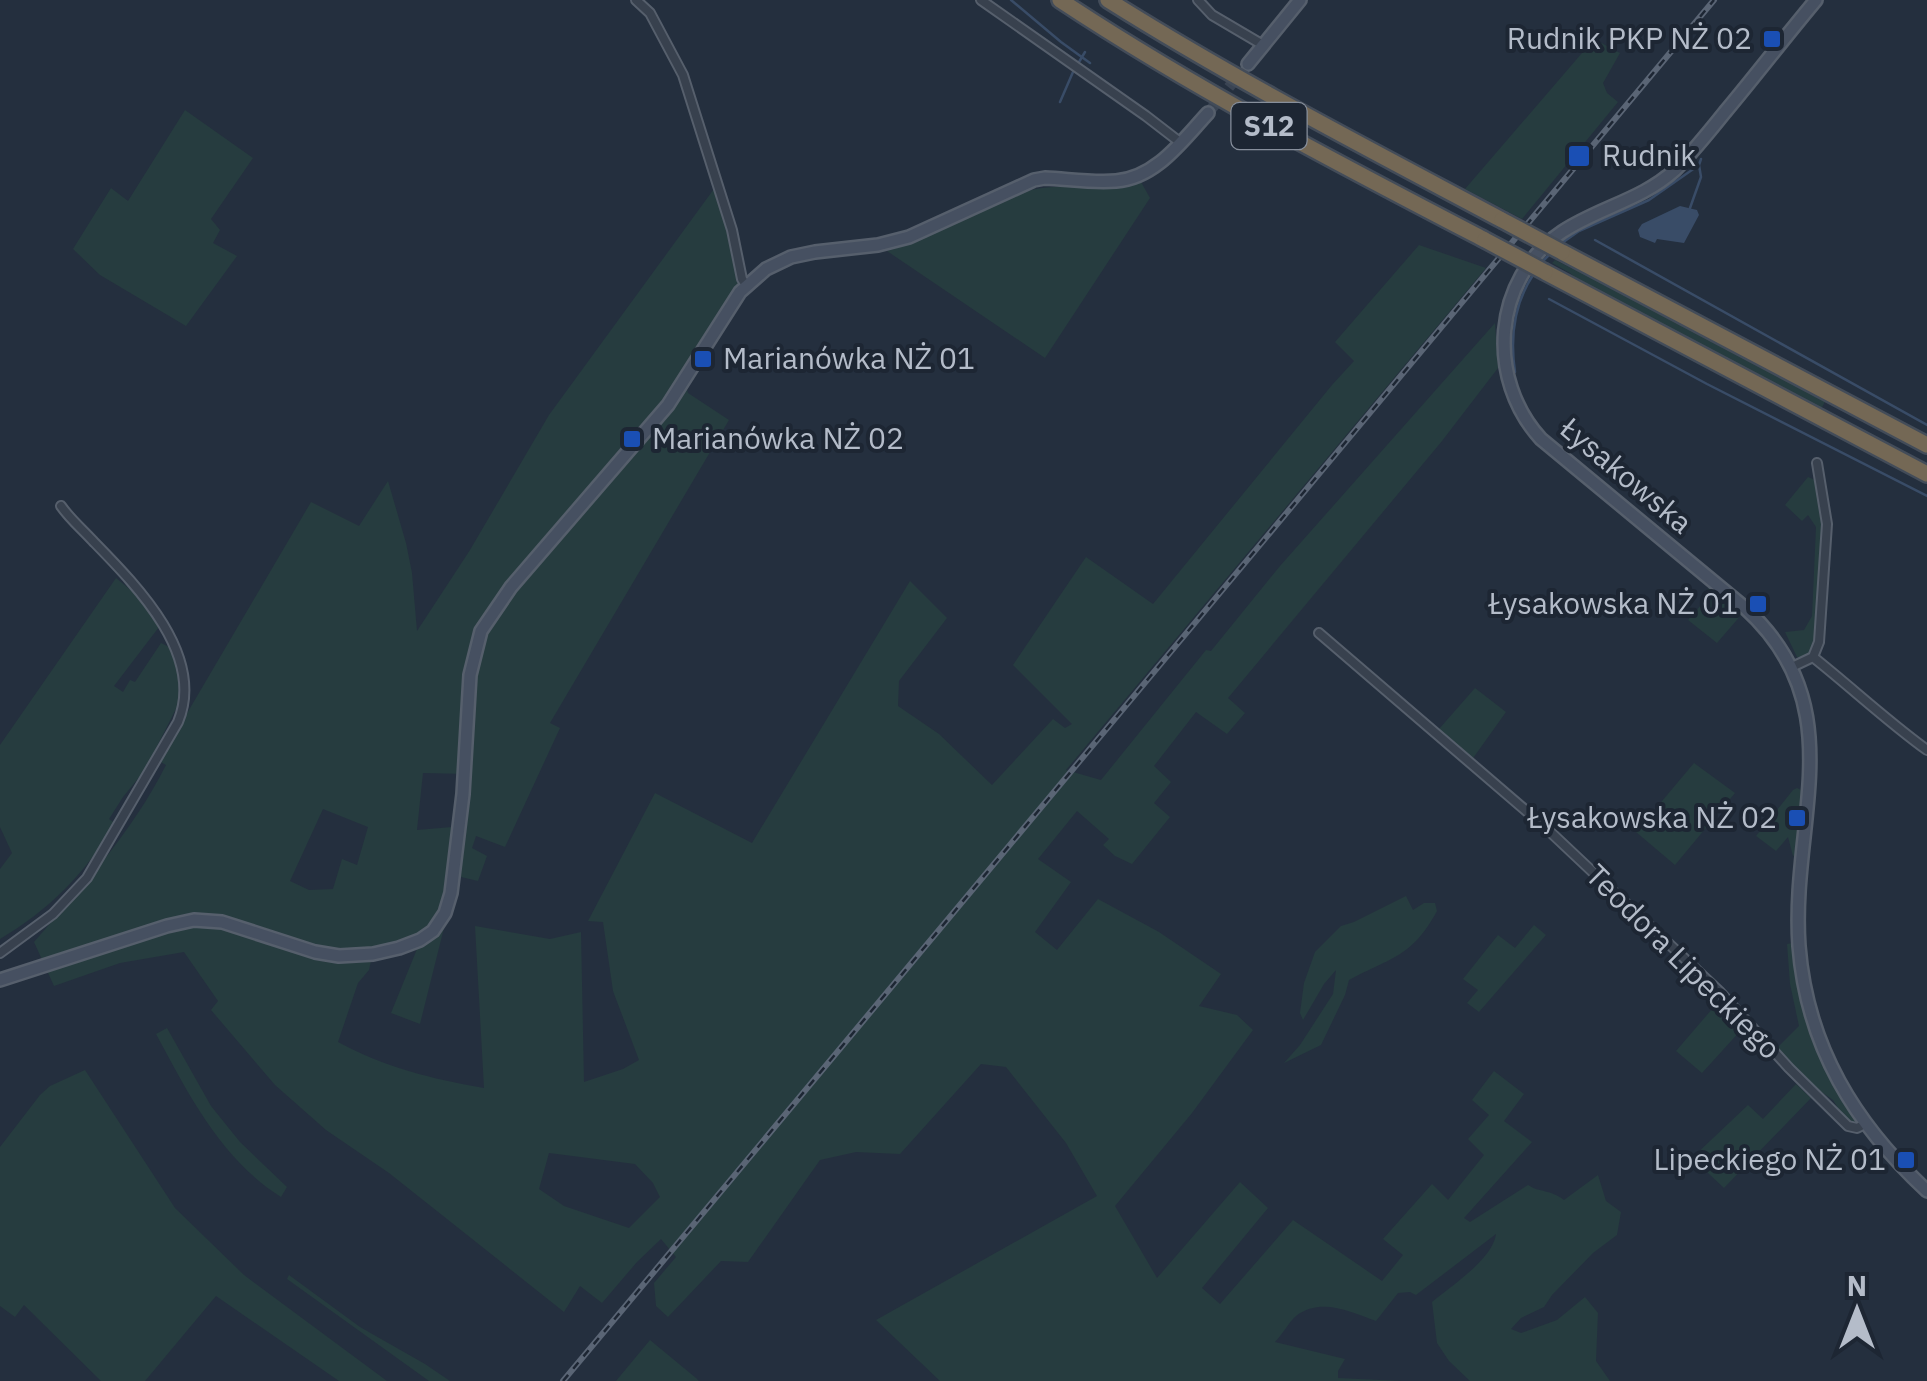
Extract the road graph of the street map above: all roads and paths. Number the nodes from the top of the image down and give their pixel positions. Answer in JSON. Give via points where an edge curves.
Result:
{"nodes":[{"id":1,"x":636,"y":0,"type":"edge"},
{"id":2,"x":980,"y":0,"type":"edge"},
{"id":3,"x":1060,"y":0,"type":"edge"},
{"id":4,"x":1108,"y":0,"type":"edge"},
{"id":5,"x":1198,"y":0,"type":"edge"},
{"id":6,"x":1300,"y":0,"type":"edge"},
{"id":7,"x":1816,"y":0,"type":"edge"},
{"id":8,"x":1263,"y":45,"type":"junction"},
{"id":9,"x":1248,"y":64,"type":"tunnel mouth"},
{"id":10,"x":1208,"y":113,"type":"tunnel mouth"},
{"id":11,"x":1180,"y":142,"type":"junction"},
{"id":12,"x":746,"y":285,"type":"junction"},
{"id":13,"x":1927,"y":445,"type":"edge"},
{"id":14,"x":1818,"y":463,"type":"dead end"},
{"id":15,"x":1927,"y":474,"type":"edge"},
{"id":16,"x":62,"y":506,"type":"dead end"},
{"id":17,"x":1320,"y":633,"type":"dead end"},
{"id":18,"x":1814,"y":657,"type":"junction"},
{"id":19,"x":1792,"y":667,"type":"junction"},
{"id":20,"x":1927,"y":750,"type":"edge"},
{"id":21,"x":0,"y":953,"type":"edge"},
{"id":22,"x":0,"y":980,"type":"edge"},
{"id":23,"x":1864,"y":1124,"type":"junction"},
{"id":24,"x":1927,"y":1190,"type":"edge"}],
"edges":[{"from":1,"to":12,"type":"street","via":[[650,13],[682,76]]},
{"from":2,"to":11,"type":"street"},
{"from":3,"to":15,"type":"highway","number":"S12","bridge":true,"via":[[1372,182]]},
{"from":4,"to":13,"type":"highway","number":"S12","bridge":true,"via":[[1277,100]]},
{"from":5,"to":8,"type":"street"},
{"from":6,"to":8,"type":"street"},
{"from":7,"to":19,"type":"street","name":"Łysakowska","via":[[1679,166],[1653,187],[1568,228],[1536,256],[1508,306],[1503,336],[1518,406],[1536,432],[1744,608]]},
{"from":8,"to":9,"type":"street"},
{"from":10,"to":11,"type":"street"},
{"from":11,"to":12,"type":"street","via":[[1129,179],[1034,180],[909,237],[797,255]]},
{"from":12,"to":22,"type":"street","via":[[668,405],[485,624],[471,666],[451,893],[433,930],[388,951],[339,956],[194,920]]},
{"from":14,"to":18,"type":"street","via":[[1828,524]]},
{"from":16,"to":21,"type":"street","via":[[156,614],[182,667],[186,696],[178,722],[86,878],[53,914]]},
{"from":17,"to":23,"type":"street","name":"Teodora Lipeckiego","via":[[1546,827],[1719,990],[1848,1126]]},
{"from":18,"to":19,"type":"street"},
{"from":18,"to":20,"type":"street"},
{"from":19,"to":23,"type":"street","name":"Łysakowska","via":[[1810,743],[1798,918],[1802,974],[1826,1054]]},
{"from":23,"to":24,"type":"street","name":"Łysakowska"}]}
